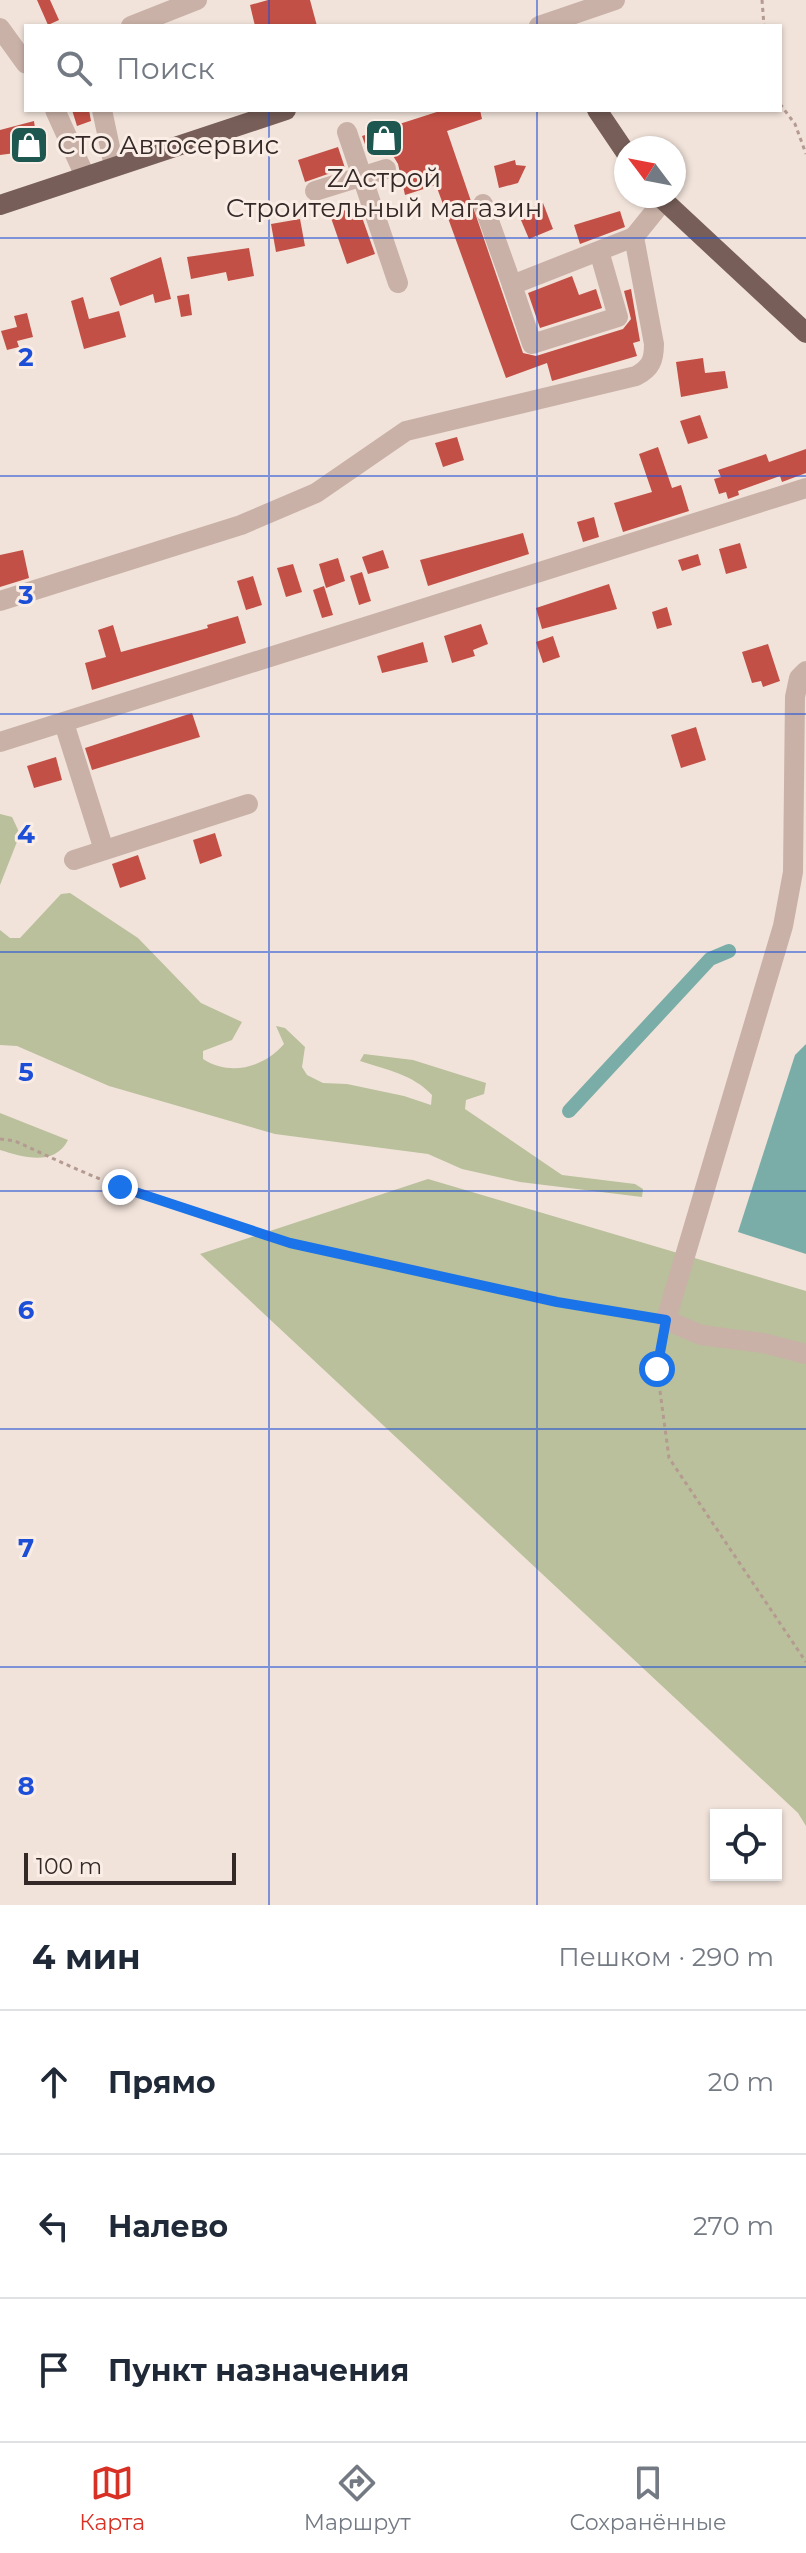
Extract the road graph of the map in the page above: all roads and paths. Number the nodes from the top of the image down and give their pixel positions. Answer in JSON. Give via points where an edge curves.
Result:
{"nodes":[{"id":1,"x":197,"y":0,"type":"edge"},
{"id":2,"x":615,"y":0,"type":"edge"},
{"id":3,"x":762,"y":0,"type":"edge"},
{"id":4,"x":564,"y":20,"type":"edge"},
{"id":5,"x":136,"y":24,"type":"edge"},
{"id":6,"x":764,"y":24,"type":"edge"},
{"id":7,"x":0,"y":28,"type":"edge"},
{"id":8,"x":24,"y":61,"type":"edge"},
{"id":9,"x":782,"y":107,"type":"edge"},
{"id":10,"x":56,"y":112,"type":"edge"},
{"id":11,"x":102,"y":112,"type":"edge"},
{"id":12,"x":280,"y":112,"type":"edge"},
{"id":13,"x":598,"y":112,"type":"edge"},
{"id":14,"x":347,"y":132,"type":"dead end"},
{"id":15,"x":615,"y":136,"type":"edge"},
{"id":16,"x":806,"y":154,"type":"edge"},
{"id":17,"x":114,"y":166,"type":"junction"},
{"id":18,"x":386,"y":169,"type":"dead end"},
{"id":19,"x":85,"y":176,"type":"junction"},
{"id":20,"x":315,"y":191,"type":"dead end"},
{"id":21,"x":483,"y":204,"type":"dead end"},
{"id":22,"x":0,"y":205,"type":"edge"},
{"id":23,"x":654,"y":208,"type":"edge"},
{"id":24,"x":672,"y":208,"type":"edge"},
{"id":25,"x":634,"y":237,"type":"junction"},
{"id":26,"x":599,"y":251,"type":"junction"},
{"id":27,"x":398,"y":283,"type":"dead end"},
{"id":28,"x":512,"y":285,"type":"junction"},
{"id":29,"x":806,"y":333,"type":"edge"},
{"id":30,"x":806,"y":488,"type":"edge"},
{"id":31,"x":0,"y":601,"type":"edge"},
{"id":32,"x":806,"y":671,"type":"edge"},
{"id":33,"x":64,"y":723,"type":"junction"},
{"id":34,"x":0,"y":742,"type":"edge"},
{"id":35,"x":248,"y":804,"type":"dead end"},
{"id":36,"x":104,"y":850,"type":"junction"},
{"id":37,"x":74,"y":860,"type":"dead end"},
{"id":38,"x":0,"y":1139,"type":"edge"},
{"id":39,"x":666,"y":1320,"type":"junction"},
{"id":40,"x":806,"y":1354,"type":"edge"},
{"id":41,"x":806,"y":1662,"type":"edge"}],
"edges":[{"from":1,"to":5,"type":"street"},
{"from":2,"to":4,"type":"street"},
{"from":3,"to":6,"type":"path"},
{"from":7,"to":8,"type":"street"},
{"from":9,"to":16,"type":"path"},
{"from":10,"to":19,"type":"street"},
{"from":11,"to":17,"type":"street"},
{"from":12,"to":17,"type":"main road"},
{"from":13,"to":15,"type":"main road"},
{"from":14,"to":27,"type":"street"},
{"from":17,"to":19,"type":"main road"},
{"from":18,"to":20,"type":"street"},
{"from":19,"to":22,"type":"main road"},
{"from":21,"to":28,"type":"street"},
{"from":23,"to":25,"type":"street"},
{"from":24,"to":29,"type":"main road"},
{"from":25,"to":26,"type":"street"},
{"from":25,"to":31,"type":"street","via":[[654,344],[647,370],[406,431],[316,493],[241,525]]},
{"from":26,"to":28,"type":"street"},
{"from":26,"to":28,"type":"street","via":[[618,317],[532,344]]},
{"from":30,"to":33,"type":"street"},
{"from":32,"to":39,"type":"street","via":[[795,697],[793,872],[778,942]]},
{"from":33,"to":34,"type":"street"},
{"from":33,"to":36,"type":"street"},
{"from":35,"to":36,"type":"street"},
{"from":36,"to":37,"type":"street"},
{"from":38,"to":39,"type":"path","via":[[120,1187],[290,1243],[557,1302]]},
{"from":39,"to":40,"type":"street","via":[[701,1335]]},
{"from":39,"to":41,"type":"path","via":[[657,1369],[669,1458]]}]}
